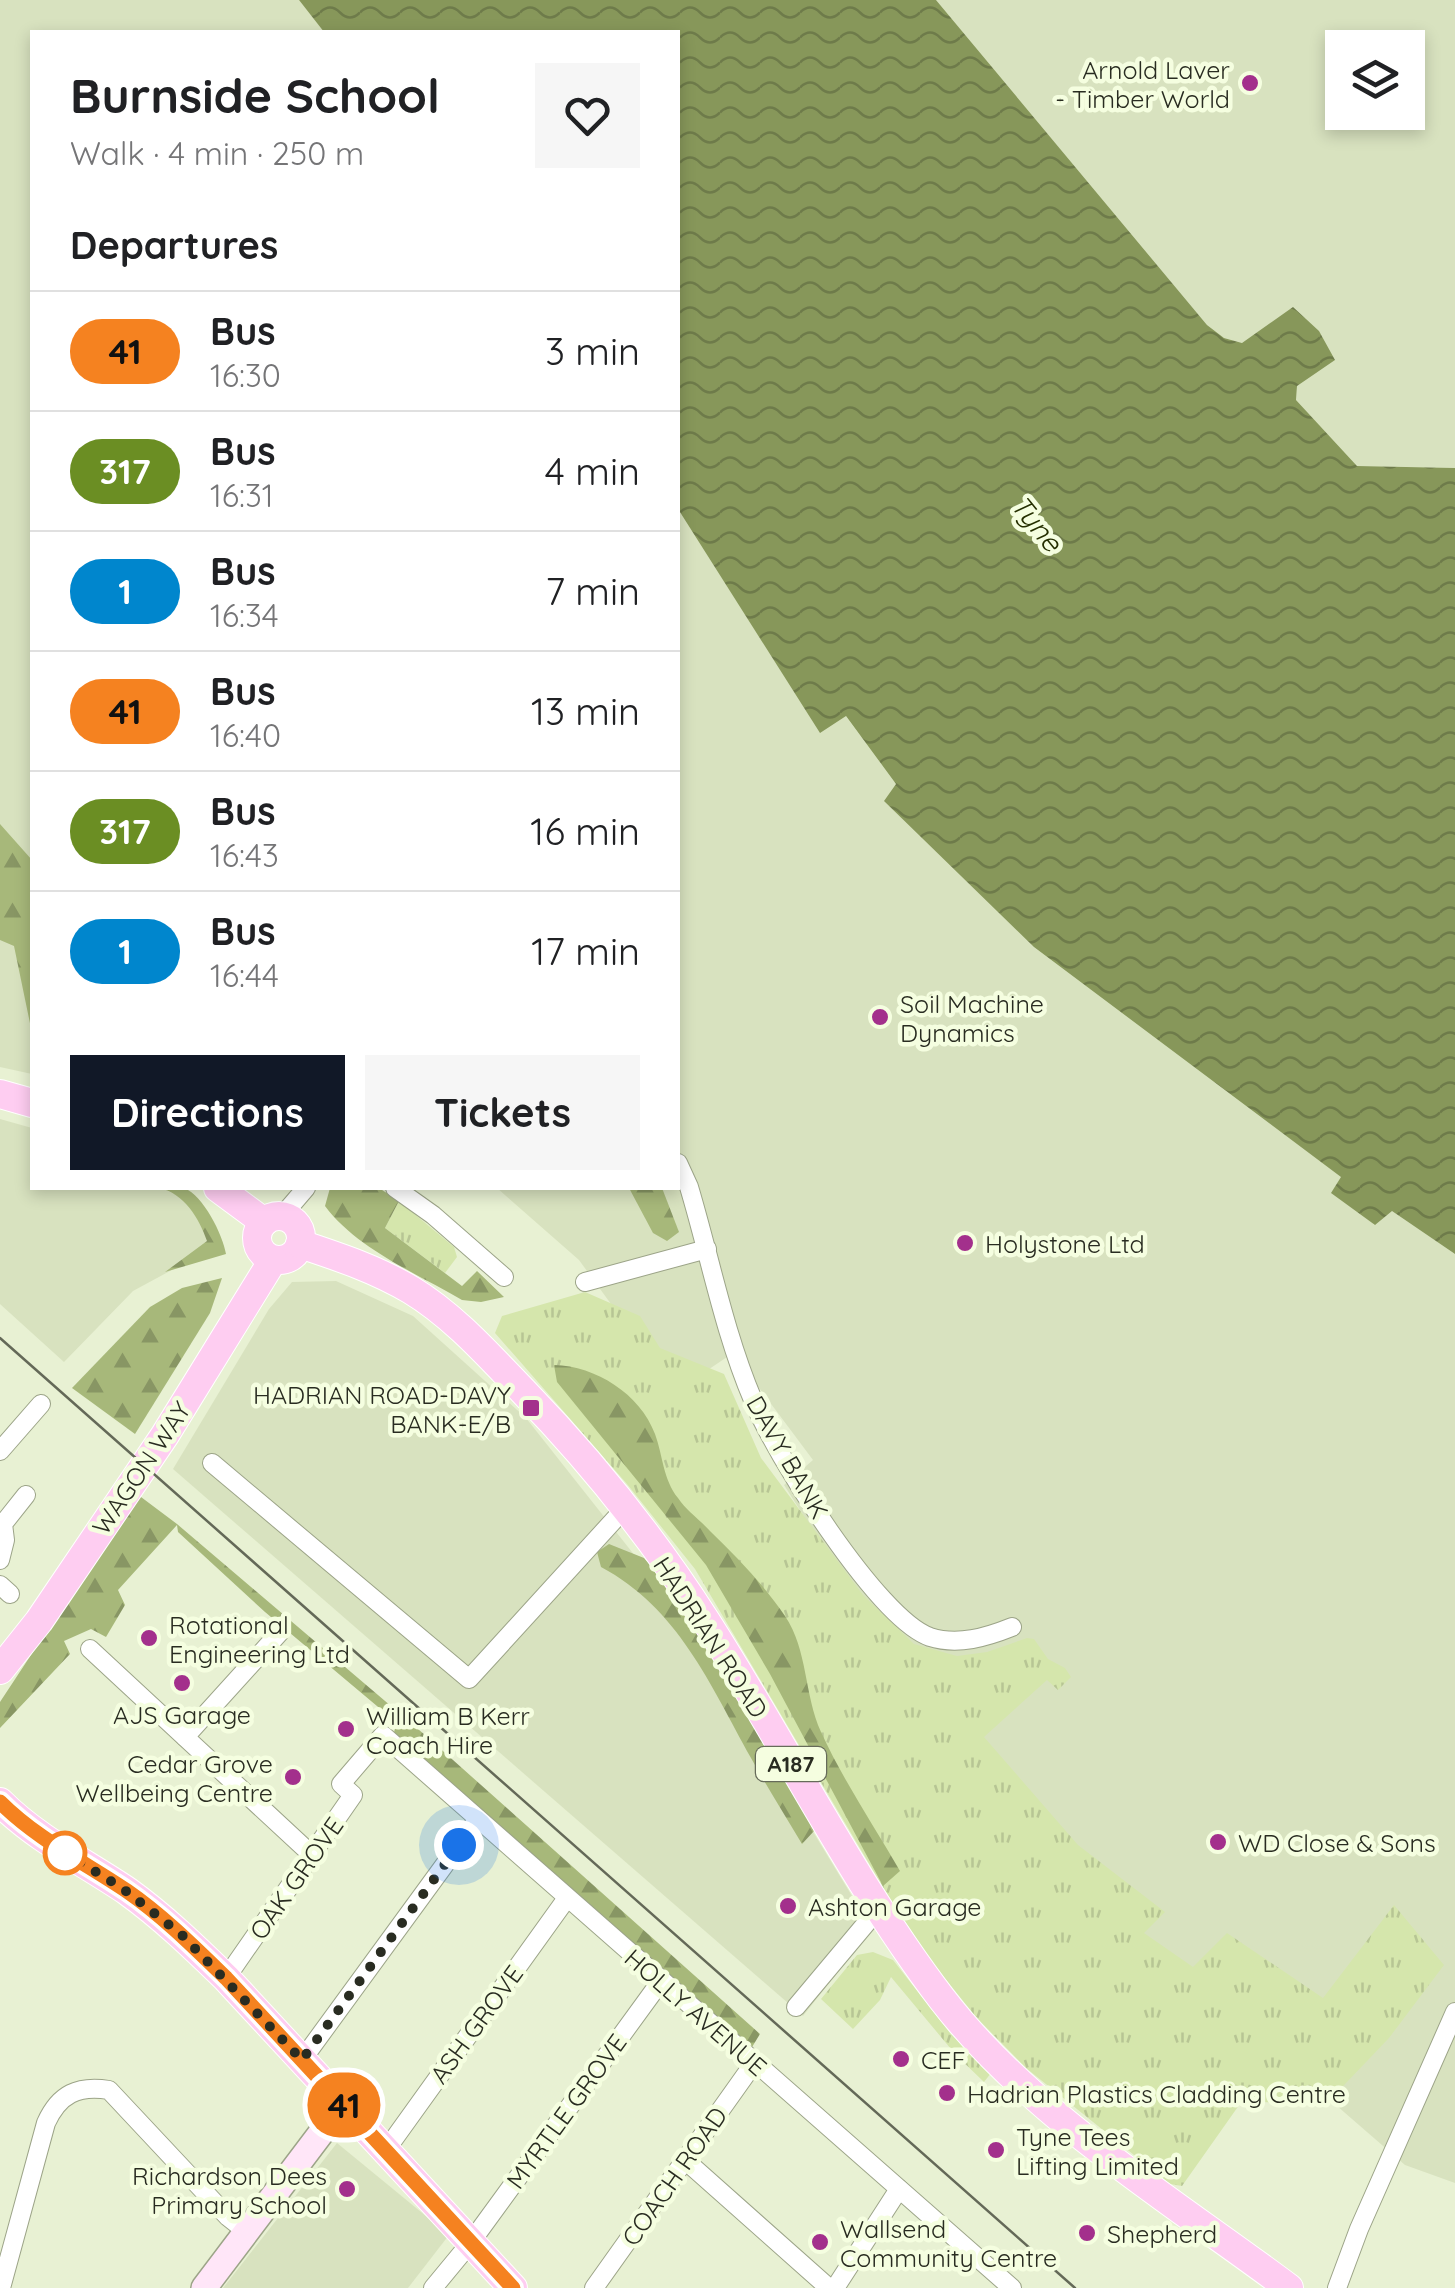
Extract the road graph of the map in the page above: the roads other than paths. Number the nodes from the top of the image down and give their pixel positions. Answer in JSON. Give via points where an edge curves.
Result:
{"nodes":[{"id":1,"x":0,"y":1094,"type":"edge"},
{"id":2,"x":30,"y":1102,"type":"edge"},
{"id":3,"x":680,"y":1167,"type":"edge"},
{"id":4,"x":222,"y":1190,"type":"edge"},
{"id":5,"x":304,"y":1190,"type":"edge"},
{"id":6,"x":398,"y":1190,"type":"edge"},
{"id":7,"x":273,"y":1219,"type":"junction"},
{"id":8,"x":300,"y":1244,"type":"junction"},
{"id":9,"x":707,"y":1249,"type":"junction"},
{"id":10,"x":273,"y":1260,"type":"junction"},
{"id":11,"x":504,"y":1277,"type":"dead end"},
{"id":12,"x":586,"y":1282,"type":"dead end"},
{"id":13,"x":42,"y":1404,"type":"dead end"},
{"id":14,"x":0,"y":1451,"type":"edge"},
{"id":15,"x":212,"y":1463,"type":"dead end"},
{"id":16,"x":26,"y":1496,"type":"dead end"},
{"id":17,"x":624,"y":1508,"type":"junction"},
{"id":18,"x":0,"y":1560,"type":"edge"},
{"id":19,"x":1012,"y":1626,"type":"dead end"},
{"id":20,"x":282,"y":1631,"type":"dead end"},
{"id":21,"x":90,"y":1649,"type":"dead end"},
{"id":22,"x":0,"y":1670,"type":"edge"},
{"id":23,"x":383,"y":1734,"type":"joint"},
{"id":24,"x":185,"y":1737,"type":"junction"},
{"id":25,"x":0,"y":1802,"type":"edge"},
{"id":26,"x":478,"y":1819,"type":"junction"},
{"id":27,"x":312,"y":1855,"type":"junction"},
{"id":28,"x":567,"y":1898,"type":"junction"},
{"id":29,"x":879,"y":1908,"type":"junction"},
{"id":30,"x":226,"y":1978,"type":"junction"},
{"id":31,"x":661,"y":1981,"type":"junction"},
{"id":32,"x":796,"y":2007,"type":"dead end"},
{"id":33,"x":1455,"y":2012,"type":"edge"},
{"id":34,"x":302,"y":2060,"type":"junction"},
{"id":35,"x":754,"y":2063,"type":"junction"},
{"id":36,"x":343,"y":2104,"type":"junction"},
{"id":37,"x":386,"y":2150,"type":"junction"},
{"id":38,"x":685,"y":2160,"type":"junction"},
{"id":39,"x":899,"y":2190,"type":"junction"},
{"id":40,"x":247,"y":2232,"type":"junction"},
{"id":41,"x":472,"y":2242,"type":"junction"},
{"id":42,"x":597,"y":2283,"type":"edge"},
{"id":43,"x":0,"y":2288,"type":"edge"},
{"id":44,"x":204,"y":2288,"type":"edge"},
{"id":45,"x":433,"y":2288,"type":"edge"},
{"id":46,"x":513,"y":2288,"type":"edge"},
{"id":47,"x":832,"y":2288,"type":"edge"},
{"id":48,"x":1012,"y":2288,"type":"edge"},
{"id":49,"x":1290,"y":2288,"type":"edge"},
{"id":50,"x":1337,"y":2288,"type":"edge"}],
"edges":[{"from":1,"to":2,"type":"main road"},
{"from":3,"to":9,"type":"street","name":"DAVY BANK"},
{"from":4,"to":7,"type":"main road"},
{"from":5,"to":7,"type":"street"},
{"from":6,"to":11,"type":"street","via":[[470,1260]]},
{"from":7,"to":8,"type":"main road","via":[[295,1223]]},
{"from":7,"to":10,"type":"main road","via":[[257,1240]]},
{"from":8,"to":10,"type":"main road","via":[[286,1259]]},
{"from":8,"to":17,"type":"main road","name":"HADRIAN ROAD","number":"A187","via":[[373,1269],[469,1336]]},
{"from":9,"to":12,"type":"street"},
{"from":9,"to":19,"type":"street","name":"DAVY BANK","via":[[754,1403],[850,1559],[897,1615],[929,1637],[983,1638]]},
{"from":10,"to":22,"type":"main road","name":"WAGON WAY","via":[[165,1435]]},
{"from":13,"to":14,"type":"street"},
{"from":15,"to":17,"type":"street","via":[[469,1679]]},
{"from":16,"to":18,"type":"street","via":[[3,1524]]},
{"from":17,"to":29,"type":"main road","name":"HADRIAN ROAD","number":"A187","via":[[705,1620]]},
{"from":20,"to":24,"type":"street"},
{"from":21,"to":24,"type":"street"},
{"from":23,"to":26,"type":"street","name":"HOLLY AVENUE"},
{"from":23,"to":27,"type":"street","name":"OAK GROVE","via":[[341,1784],[354,1795]]},
{"from":24,"to":27,"type":"street"},
{"from":25,"to":30,"type":"main road","via":[[154,1911]]},
{"from":26,"to":28,"type":"street","name":"HOLLY AVENUE"},
{"from":26,"to":34,"type":"street"},
{"from":27,"to":30,"type":"street","name":"OAK GROVE"},
{"from":28,"to":31,"type":"street","name":"HOLLY AVENUE"},
{"from":28,"to":37,"type":"street","name":"ASH GROVE"},
{"from":29,"to":32,"type":"street"},
{"from":29,"to":49,"type":"main road","name":"HADRIAN ROAD","number":"A187","via":[[942,1998],[1008,2073],[1146,2185]]},
{"from":30,"to":34,"type":"main road"},
{"from":31,"to":35,"type":"street","name":"HOLLY AVENUE"},
{"from":31,"to":41,"type":"street","name":"MYRTLE GROVE"},
{"from":33,"to":50,"type":"street"},
{"from":34,"to":36,"type":"main road"},
{"from":35,"to":38,"type":"street","name":"COACH ROAD"},
{"from":35,"to":39,"type":"street","name":"HOLLY AVENUE"},
{"from":36,"to":37,"type":"main road"},
{"from":36,"to":40,"type":"street"},
{"from":37,"to":41,"type":"main road"},
{"from":38,"to":42,"type":"street","name":"COACH ROAD"},
{"from":38,"to":47,"type":"street"},
{"from":39,"to":47,"type":"street"},
{"from":39,"to":48,"type":"street","name":"HOLLY AVENUE"},
{"from":40,"to":43,"type":"street","via":[[110,2090],[80,2089],[64,2096],[46,2122]]},
{"from":40,"to":44,"type":"street"},
{"from":41,"to":45,"type":"street","name":"MYRTLE GROVE"},
{"from":41,"to":46,"type":"main road"}]}
